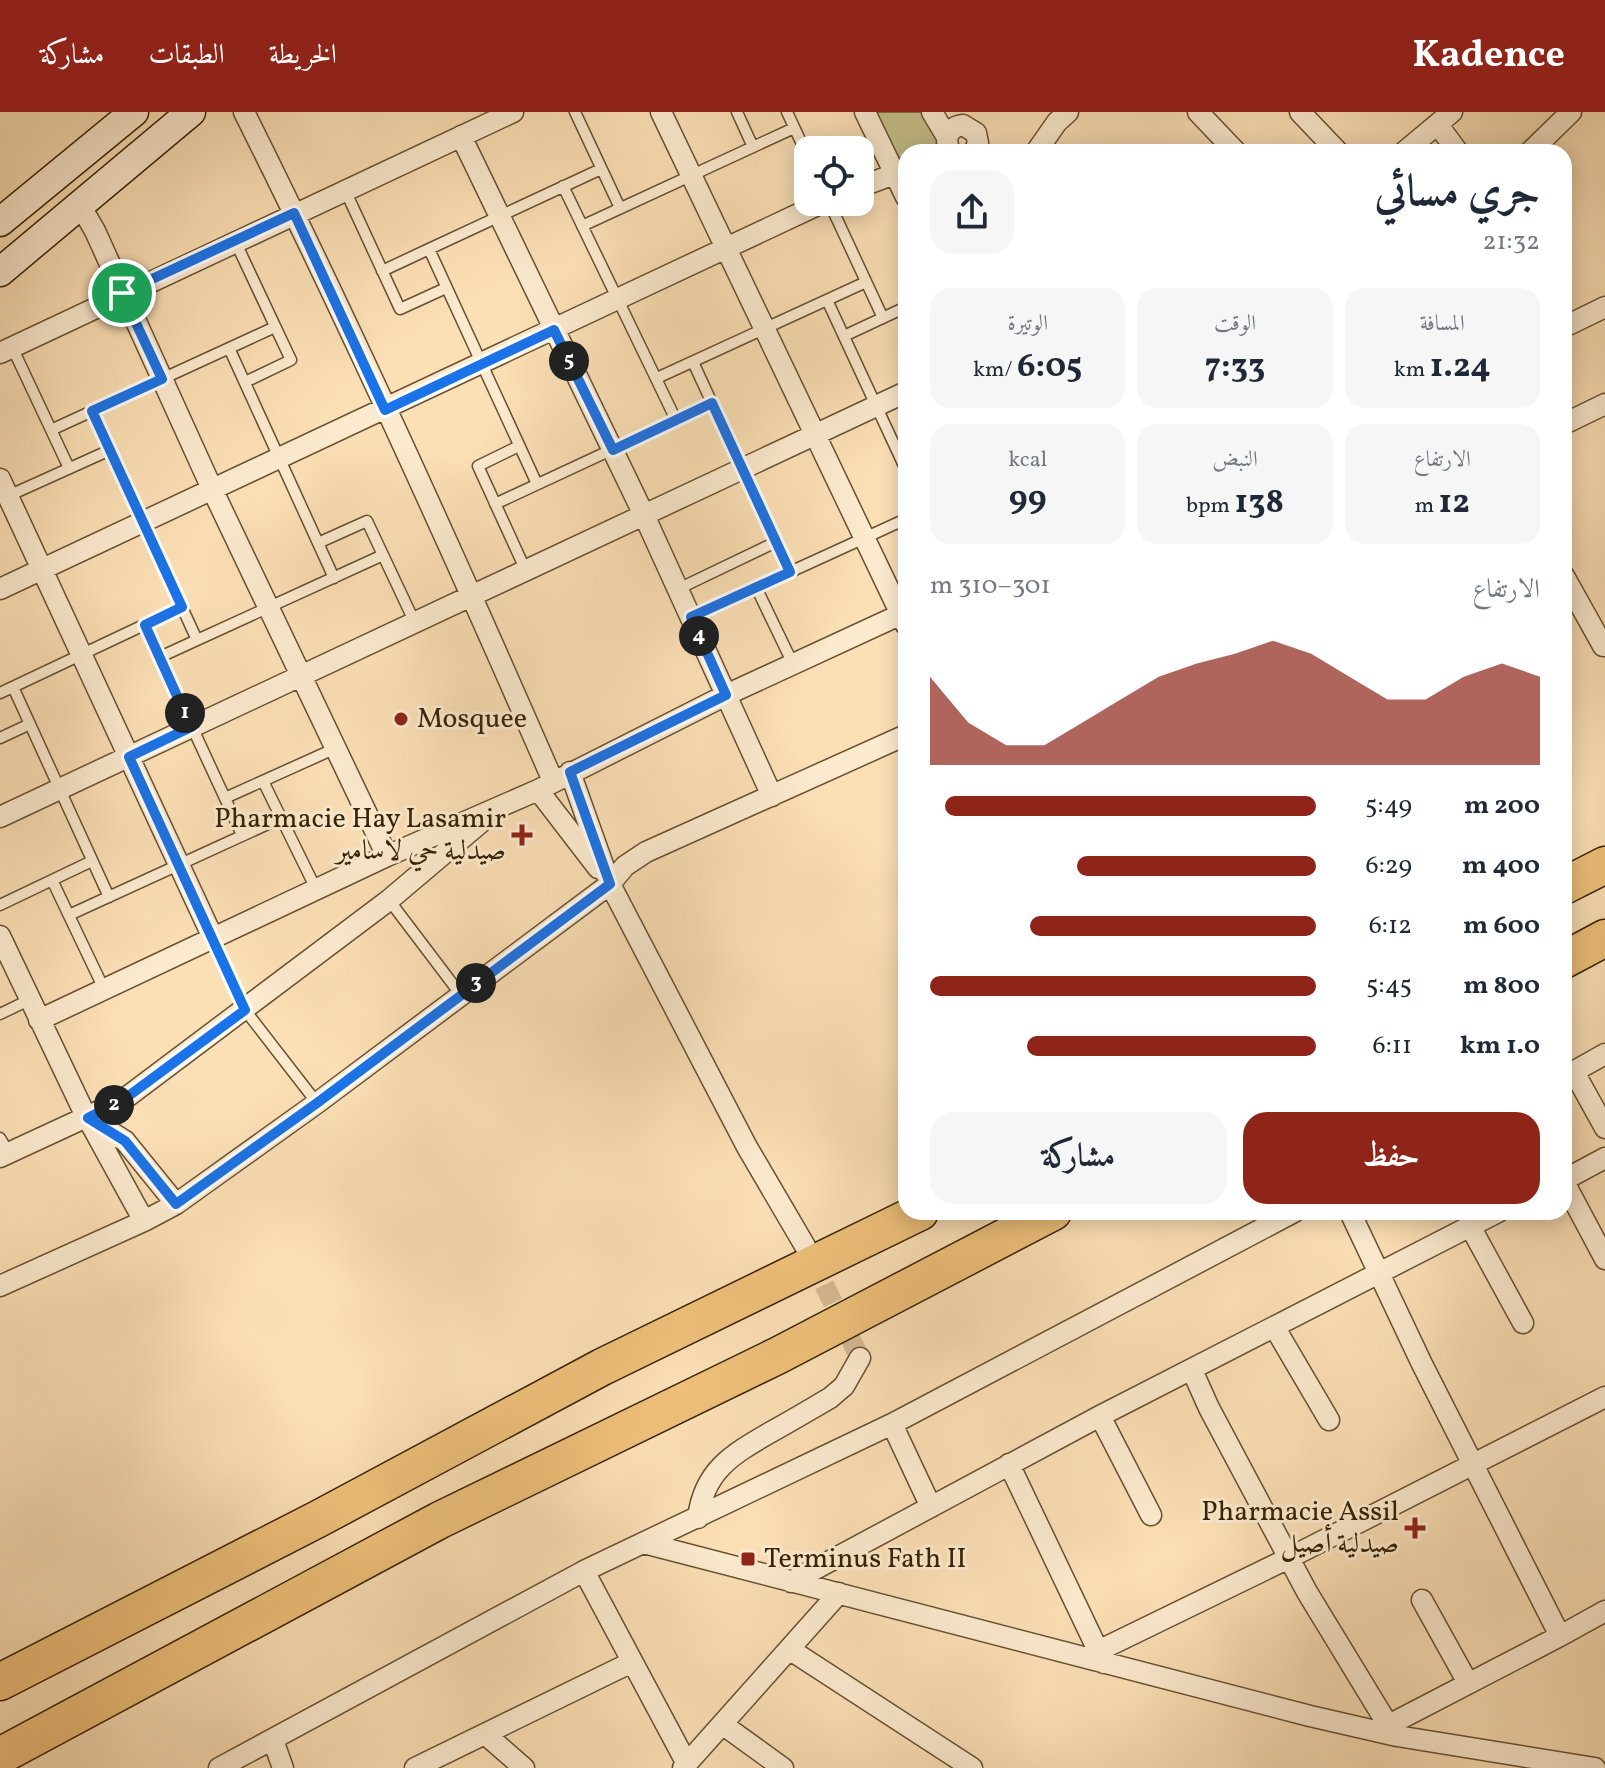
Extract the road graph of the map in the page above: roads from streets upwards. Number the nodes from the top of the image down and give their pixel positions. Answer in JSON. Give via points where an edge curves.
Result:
{"nodes":[{"id":1,"x":134,"y":112,"type":"edge"},
{"id":2,"x":191,"y":112,"type":"edge"},
{"id":3,"x":244,"y":112,"type":"edge"},
{"id":4,"x":513,"y":112,"type":"edge"},
{"id":5,"x":661,"y":112,"type":"edge"},
{"id":6,"x":865,"y":112,"type":"edge"},
{"id":7,"x":932,"y":112,"type":"edge"},
{"id":8,"x":1068,"y":112,"type":"edge"},
{"id":9,"x":1198,"y":112,"type":"edge"},
{"id":10,"x":1300,"y":112,"type":"edge"},
{"id":11,"x":1571,"y":112,"type":"edge"},
{"id":12,"x":1445,"y":118,"type":"edge"},
{"id":13,"x":952,"y":132,"type":"edge"},
{"id":14,"x":461,"y":136,"type":"junction"},
{"id":15,"x":979,"y":144,"type":"edge"},
{"id":16,"x":1042,"y":144,"type":"edge"},
{"id":17,"x":1228,"y":144,"type":"edge"},
{"id":18,"x":1330,"y":144,"type":"edge"},
{"id":19,"x":1414,"y":144,"type":"edge"},
{"id":20,"x":1455,"y":144,"type":"edge"},
{"id":21,"x":1538,"y":144,"type":"edge"},
{"id":22,"x":898,"y":166,"type":"edge"},
{"id":23,"x":898,"y":172,"type":"edge"},
{"id":24,"x":874,"y":182,"type":"edge"},
{"id":25,"x":80,"y":205,"type":"junction"},
{"id":26,"x":294,"y":213,"type":"junction"},
{"id":27,"x":796,"y":216,"type":"edge"},
{"id":28,"x":0,"y":222,"type":"edge"},
{"id":29,"x":725,"y":249,"type":"junction"},
{"id":30,"x":0,"y":272,"type":"edge"},
{"id":31,"x":122,"y":293,"type":"junction"},
{"id":32,"x":1605,"y":307,"type":"edge"},
{"id":33,"x":1572,"y":323,"type":"edge"},
{"id":34,"x":554,"y":330,"type":"junction"},
{"id":35,"x":6,"y":350,"type":"edge"},
{"id":36,"x":898,"y":396,"type":"edge"},
{"id":37,"x":1605,"y":404,"type":"edge"},
{"id":38,"x":385,"y":410,"type":"junction"},
{"id":39,"x":1572,"y":420,"type":"edge"},
{"id":40,"x":813,"y":435,"type":"junction"},
{"id":41,"x":4,"y":487,"type":"edge"},
{"id":42,"x":213,"y":491,"type":"junction"},
{"id":43,"x":644,"y":515,"type":"junction"},
{"id":44,"x":43,"y":570,"type":"junction"},
{"id":45,"x":0,"y":589,"type":"edge"},
{"id":46,"x":1572,"y":590,"type":"edge"},
{"id":47,"x":472,"y":596,"type":"junction"},
{"id":48,"x":898,"y":605,"type":"edge"},
{"id":49,"x":898,"y":620,"type":"edge"},
{"id":50,"x":1603,"y":646,"type":"edge"},
{"id":51,"x":301,"y":676,"type":"junction"},
{"id":52,"x":726,"y":695,"type":"junction"},
{"id":53,"x":898,"y":739,"type":"edge"},
{"id":54,"x":129,"y":757,"type":"junction"},
{"id":55,"x":554,"y":781,"type":"junction"},
{"id":56,"x":772,"y":796,"type":"junction"},
{"id":57,"x":499,"y":808,"type":"junction"},
{"id":58,"x":0,"y":817,"type":"edge"},
{"id":59,"x":387,"y":856,"type":"junction"},
{"id":60,"x":1605,"y":865,"type":"edge"},
{"id":61,"x":1572,"y":882,"type":"edge"},
{"id":62,"x":610,"y":884,"type":"junction"},
{"id":63,"x":0,"y":936,"type":"edge"},
{"id":64,"x":213,"y":938,"type":"junction"},
{"id":65,"x":1605,"y":938,"type":"edge"},
{"id":66,"x":1572,"y":956,"type":"edge"},
{"id":67,"x":39,"y":1020,"type":"junction"},
{"id":68,"x":1605,"y":1054,"type":"edge"},
{"id":69,"x":1572,"y":1072,"type":"edge"},
{"id":70,"x":1572,"y":1078,"type":"edge"},
{"id":71,"x":88,"y":1118,"type":"junction"},
{"id":72,"x":1605,"y":1128,"type":"edge"},
{"id":73,"x":3,"y":1149,"type":"edge"},
{"id":74,"x":1605,"y":1158,"type":"edge"},
{"id":75,"x":1572,"y":1177,"type":"edge"},
{"id":76,"x":1572,"y":1196,"type":"edge"},
{"id":77,"x":176,"y":1204,"type":"junction"},
{"id":78,"x":903,"y":1220,"type":"edge"},
{"id":79,"x":1038,"y":1220,"type":"edge"},
{"id":80,"x":1279,"y":1220,"type":"edge"},
{"id":81,"x":1354,"y":1220,"type":"edge"},
{"id":82,"x":1482,"y":1220,"type":"edge"},
{"id":83,"x":144,"y":1221,"type":"junction"},
{"id":84,"x":1470,"y":1226,"type":"junction"},
{"id":85,"x":805,"y":1246,"type":"tunnel mouth"},
{"id":86,"x":1605,"y":1259,"type":"edge"},
{"id":87,"x":1379,"y":1272,"type":"junction"},
{"id":88,"x":0,"y":1286,"type":"edge"},
{"id":89,"x":1523,"y":1323,"type":"dead end"},
{"id":90,"x":1275,"y":1328,"type":"junction"},
{"id":91,"x":860,"y":1358,"type":"dead end"},
{"id":92,"x":1192,"y":1370,"type":"junction"},
{"id":93,"x":1605,"y":1397,"type":"edge"},
{"id":94,"x":1100,"y":1416,"type":"junction"},
{"id":95,"x":1329,"y":1420,"type":"dead end"},
{"id":96,"x":892,"y":1424,"type":"junction"},
{"id":97,"x":1472,"y":1463,"type":"junction"},
{"id":98,"x":1009,"y":1464,"type":"junction"},
{"id":99,"x":931,"y":1507,"type":"junction"},
{"id":100,"x":1151,"y":1515,"type":"dead end"},
{"id":101,"x":698,"y":1518,"type":"junction"},
{"id":102,"x":644,"y":1543,"type":"junction"},
{"id":103,"x":1289,"y":1558,"type":"junction"},
{"id":104,"x":584,"y":1571,"type":"junction"},
{"id":105,"x":791,"y":1582,"type":"junction"},
{"id":106,"x":839,"y":1593,"type":"junction"},
{"id":107,"x":1422,"y":1600,"type":"dead end"},
{"id":108,"x":1605,"y":1611,"type":"edge"},
{"id":109,"x":1560,"y":1636,"type":"junction"},
{"id":110,"x":789,"y":1649,"type":"junction"},
{"id":111,"x":1101,"y":1657,"type":"junction"},
{"id":112,"x":632,"y":1662,"type":"junction"},
{"id":113,"x":0,"y":1682,"type":"edge"},
{"id":114,"x":1468,"y":1683,"type":"junction"},
{"id":115,"x":722,"y":1724,"type":"junction"},
{"id":116,"x":1383,"y":1728,"type":"junction"},
{"id":117,"x":485,"y":1734,"type":"junction"},
{"id":118,"x":273,"y":1740,"type":"junction"},
{"id":119,"x":0,"y":1756,"type":"edge"},
{"id":120,"x":685,"y":1766,"type":"edge"},
{"id":121,"x":219,"y":1768,"type":"edge"},
{"id":122,"x":283,"y":1768,"type":"edge"},
{"id":123,"x":415,"y":1768,"type":"edge"},
{"id":124,"x":524,"y":1768,"type":"edge"},
{"id":125,"x":783,"y":1768,"type":"edge"},
{"id":126,"x":972,"y":1768,"type":"edge"},
{"id":127,"x":1595,"y":1768,"type":"edge"}],
"edges":[{"from":1,"to":28,"type":"main road"},
{"from":2,"to":25,"type":"main road"},
{"from":3,"to":26,"type":"street"},
{"from":4,"to":14,"type":"street"},
{"from":5,"to":29,"type":"street"},
{"from":6,"to":22,"type":"street"},
{"from":7,"to":13,"type":"street"},
{"from":8,"to":16,"type":"street"},
{"from":9,"to":17,"type":"street"},
{"from":10,"to":18,"type":"street"},
{"from":11,"to":21,"type":"street"},
{"from":12,"to":19,"type":"street"},
{"from":12,"to":20,"type":"street"},
{"from":13,"to":15,"type":"street","via":[[976,133]]},
{"from":14,"to":26,"type":"street"},
{"from":14,"to":34,"type":"street"},
{"from":23,"to":24,"type":"street"},
{"from":25,"to":30,"type":"main road"},
{"from":25,"to":31,"type":"street"},
{"from":26,"to":31,"type":"street"},
{"from":26,"to":38,"type":"street"},
{"from":27,"to":29,"type":"street"},
{"from":29,"to":34,"type":"street"},
{"from":29,"to":40,"type":"street"},
{"from":31,"to":35,"type":"street"},
{"from":31,"to":42,"type":"street"},
{"from":32,"to":33,"type":"street"},
{"from":34,"to":38,"type":"street"},
{"from":34,"to":43,"type":"street"},
{"from":36,"to":40,"type":"street"},
{"from":37,"to":39,"type":"street"},
{"from":38,"to":42,"type":"street"},
{"from":38,"to":47,"type":"street"},
{"from":40,"to":43,"type":"street"},
{"from":40,"to":48,"type":"street"},
{"from":41,"to":44,"type":"street"},
{"from":42,"to":44,"type":"street"},
{"from":42,"to":51,"type":"street"},
{"from":43,"to":47,"type":"street"},
{"from":43,"to":52,"type":"street"},
{"from":44,"to":45,"type":"street"},
{"from":44,"to":54,"type":"street"},
{"from":46,"to":50,"type":"street"},
{"from":47,"to":51,"type":"street"},
{"from":47,"to":55,"type":"street"},
{"from":49,"to":52,"type":"street"},
{"from":51,"to":54,"type":"street"},
{"from":51,"to":59,"type":"street"},
{"from":52,"to":55,"type":"street"},
{"from":52,"to":56,"type":"street"},
{"from":53,"to":56,"type":"street"},
{"from":54,"to":58,"type":"street"},
{"from":54,"to":64,"type":"street"},
{"from":55,"to":57,"type":"street"},
{"from":55,"to":62,"type":"street"},
{"from":55,"to":62,"type":"street"},
{"from":56,"to":62,"type":"street","via":[[646,852]]},
{"from":57,"to":59,"type":"street"},
{"from":57,"to":71,"type":"street","via":[[245,1010],[123,1100]]},
{"from":59,"to":64,"type":"street"},
{"from":60,"to":61,"type":"highway"},
{"from":62,"to":77,"type":"street"},
{"from":62,"to":85,"type":"street","via":[[747,1147]]},
{"from":63,"to":67,"type":"street"},
{"from":64,"to":67,"type":"street"},
{"from":65,"to":66,"type":"highway"},
{"from":67,"to":71,"type":"street"},
{"from":68,"to":69,"type":"street"},
{"from":70,"to":72,"type":"street"},
{"from":71,"to":73,"type":"street"},
{"from":71,"to":77,"type":"street","via":[[125,1141]]},
{"from":71,"to":83,"type":"street"},
{"from":74,"to":75,"type":"street"},
{"from":76,"to":86,"type":"street"},
{"from":77,"to":83,"type":"street"},
{"from":78,"to":113,"type":"highway","via":[[549,1394]]},
{"from":79,"to":119,"type":"highway","via":[[777,1356],[440,1520]]},
{"from":80,"to":96,"type":"street"},
{"from":81,"to":87,"type":"street"},
{"from":82,"to":84,"type":"street"},
{"from":83,"to":88,"type":"street"},
{"from":84,"to":87,"type":"street"},
{"from":84,"to":89,"type":"street"},
{"from":87,"to":90,"type":"street"},
{"from":87,"to":97,"type":"street"},
{"from":90,"to":92,"type":"street"},
{"from":90,"to":95,"type":"street"},
{"from":91,"to":101,"type":"street","via":[[830,1398],[731,1456],[706,1486]]},
{"from":92,"to":94,"type":"street"},
{"from":92,"to":103,"type":"street"},
{"from":93,"to":97,"type":"street"},
{"from":94,"to":98,"type":"street"},
{"from":94,"to":100,"type":"street"},
{"from":96,"to":99,"type":"street"},
{"from":96,"to":101,"type":"street"},
{"from":97,"to":103,"type":"street"},
{"from":97,"to":109,"type":"street"},
{"from":98,"to":99,"type":"street"},
{"from":98,"to":111,"type":"street"},
{"from":99,"to":105,"type":"street"},
{"from":101,"to":102,"type":"street"},
{"from":102,"to":104,"type":"street"},
{"from":102,"to":105,"type":"street"},
{"from":103,"to":111,"type":"street"},
{"from":103,"to":116,"type":"street"},
{"from":104,"to":112,"type":"street"},
{"from":104,"to":118,"type":"street"},
{"from":105,"to":106,"type":"street"},
{"from":106,"to":110,"type":"street"},
{"from":106,"to":111,"type":"street"},
{"from":107,"to":114,"type":"street"},
{"from":108,"to":109,"type":"street"},
{"from":109,"to":114,"type":"street"},
{"from":110,"to":115,"type":"street"},
{"from":110,"to":126,"type":"street"},
{"from":111,"to":116,"type":"street"},
{"from":112,"to":117,"type":"street"},
{"from":112,"to":120,"type":"street"},
{"from":114,"to":116,"type":"street"},
{"from":115,"to":120,"type":"street"},
{"from":115,"to":125,"type":"street"},
{"from":116,"to":127,"type":"street"},
{"from":117,"to":123,"type":"street"},
{"from":117,"to":124,"type":"street"},
{"from":118,"to":121,"type":"street"},
{"from":118,"to":122,"type":"street"}]}
